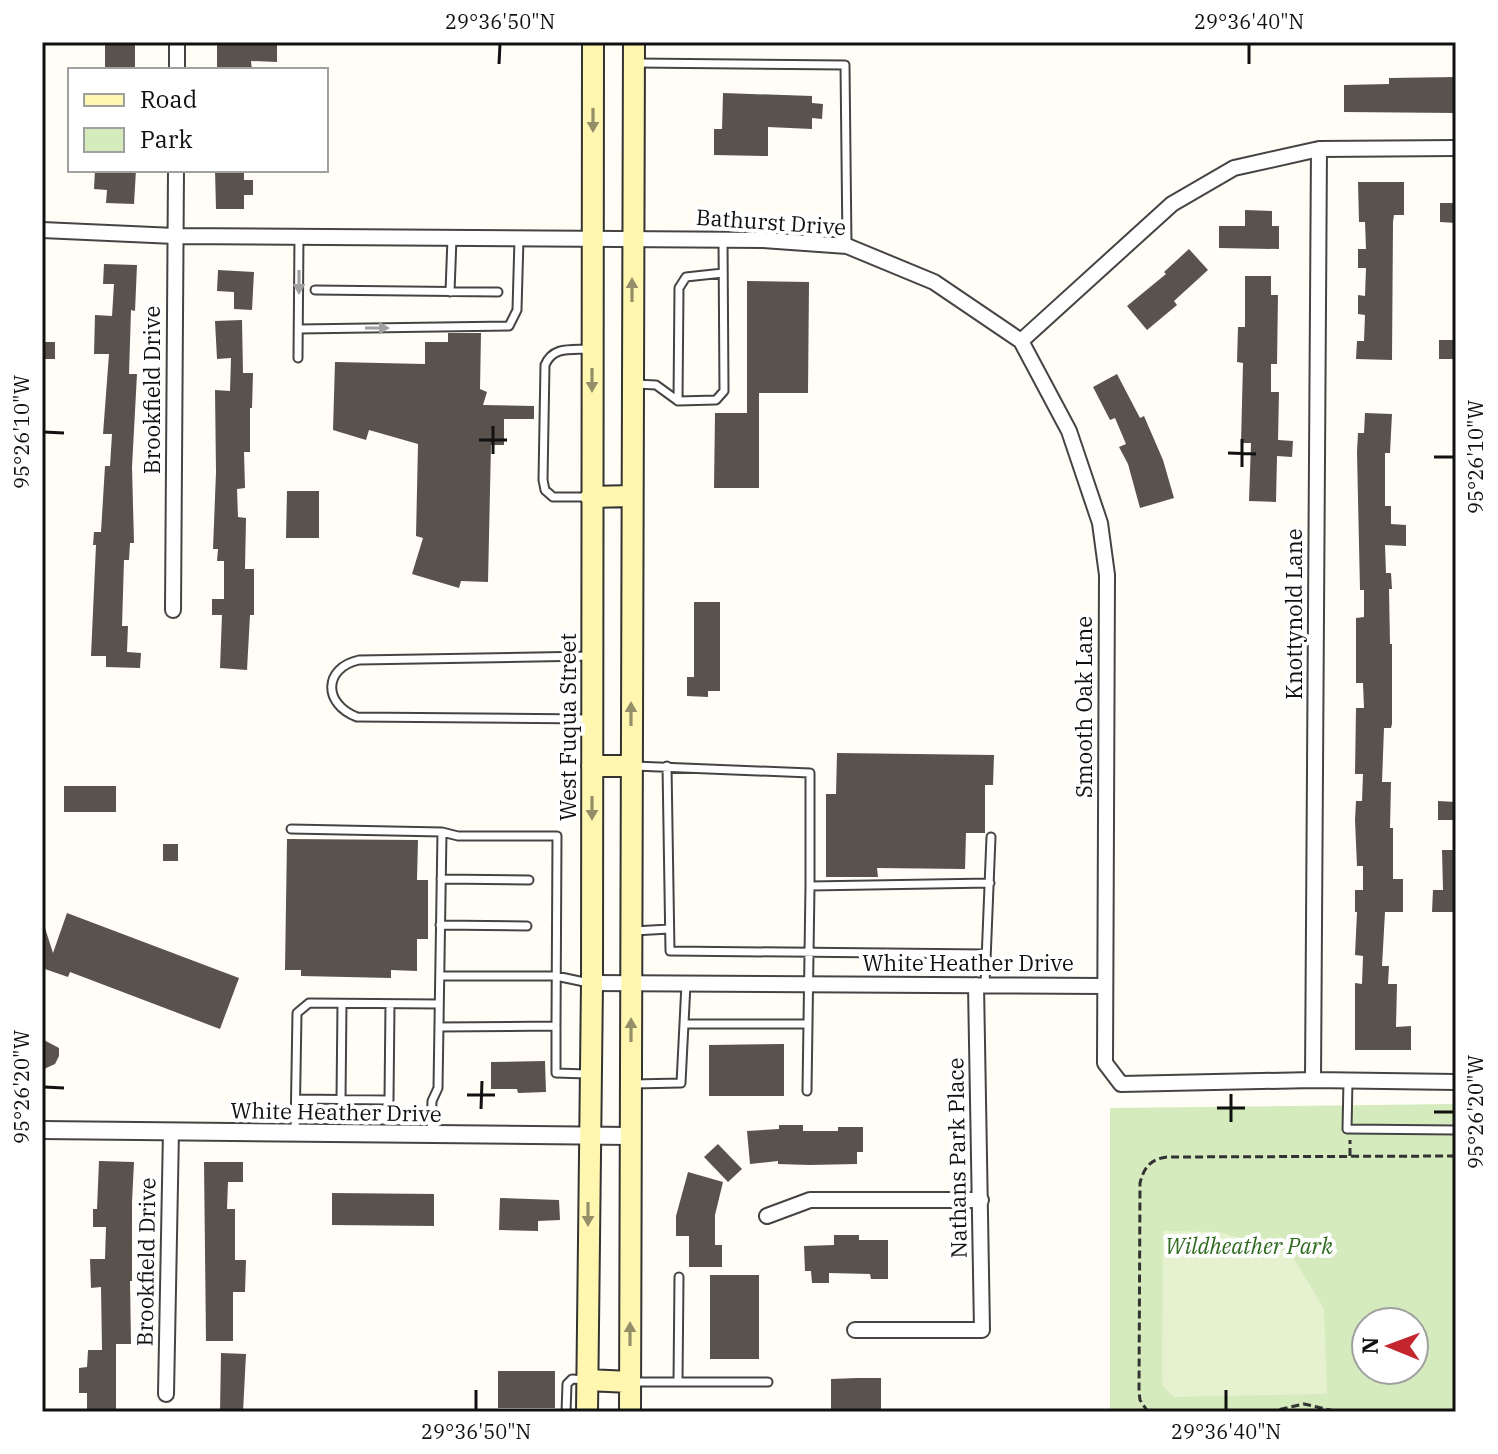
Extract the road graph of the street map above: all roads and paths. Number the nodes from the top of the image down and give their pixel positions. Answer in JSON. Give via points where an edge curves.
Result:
{"nodes":[{"id":1,"x":177,"y":42,"type":"edge"},
{"id":2,"x":593,"y":42,"type":"edge"},
{"id":3,"x":634,"y":52,"type":"edge"},
{"id":4,"x":177,"y":68,"type":"edge"},
{"id":5,"x":1456,"y":148,"type":"edge"},
{"id":6,"x":1319,"y":149,"type":"junction"},
{"id":7,"x":176,"y":172,"type":"edge"},
{"id":8,"x":42,"y":230,"type":"edge"},
{"id":9,"x":175,"y":236,"type":"junction"},
{"id":10,"x":299,"y":236,"type":"junction"},
{"id":11,"x":452,"y":238,"type":"junction"},
{"id":12,"x":519,"y":239,"type":"junction"},
{"id":13,"x":632,"y":239,"type":"junction"},
{"id":14,"x":592,"y":240,"type":"junction"},
{"id":15,"x":723,"y":240,"type":"junction"},
{"id":16,"x":847,"y":246,"type":"junction"},
{"id":17,"x":723,"y":273,"type":"junction"},
{"id":18,"x":315,"y":290,"type":"dead end"},
{"id":19,"x":450,"y":292,"type":"junction"},
{"id":20,"x":498,"y":292,"type":"dead end"},
{"id":21,"x":299,"y":329,"type":"junction"},
{"id":22,"x":1021,"y":341,"type":"junction"},
{"id":23,"x":592,"y":349,"type":"junction"},
{"id":24,"x":298,"y":358,"type":"dead end"},
{"id":25,"x":631,"y":383,"type":"junction"},
{"id":26,"x":678,"y":401,"type":"junction"},
{"id":27,"x":631,"y":496,"type":"junction"},
{"id":28,"x":591,"y":497,"type":"junction"},
{"id":29,"x":173,"y":610,"type":"dead end"},
{"id":30,"x":592,"y":656,"type":"junction"},
{"id":31,"x":592,"y":719,"type":"junction"},
{"id":32,"x":592,"y":766,"type":"junction"},
{"id":33,"x":632,"y":766,"type":"junction"},
{"id":34,"x":667,"y":766,"type":"junction"},
{"id":35,"x":291,"y":829,"type":"dead end"},
{"id":36,"x":442,"y":832,"type":"junction"},
{"id":37,"x":991,"y":837,"type":"dead end"},
{"id":38,"x":441,"y":879,"type":"junction"},
{"id":39,"x":529,"y":880,"type":"dead end"},
{"id":40,"x":990,"y":883,"type":"junction"},
{"id":41,"x":810,"y":886,"type":"junction"},
{"id":42,"x":440,"y":925,"type":"junction"},
{"id":43,"x":527,"y":926,"type":"dead end"},
{"id":44,"x":669,"y":929,"type":"junction"},
{"id":45,"x":631,"y":931,"type":"junction"},
{"id":46,"x":810,"y":952,"type":"junction"},
{"id":47,"x":986,"y":954,"type":"junction"},
{"id":48,"x":440,"y":976,"type":"junction"},
{"id":49,"x":556,"y":976,"type":"junction"},
{"id":50,"x":592,"y":983,"type":"junction"},
{"id":51,"x":631,"y":984,"type":"junction"},
{"id":52,"x":686,"y":984,"type":"junction"},
{"id":53,"x":808,"y":984,"type":"junction"},
{"id":54,"x":981,"y":985,"type":"junction"},
{"id":55,"x":1104,"y":986,"type":"junction"},
{"id":56,"x":342,"y":1004,"type":"junction"},
{"id":57,"x":390,"y":1004,"type":"junction"},
{"id":58,"x":439,"y":1004,"type":"junction"},
{"id":59,"x":685,"y":1024,"type":"junction"},
{"id":60,"x":807,"y":1024,"type":"junction"},
{"id":61,"x":556,"y":1026,"type":"junction"},
{"id":62,"x":439,"y":1027,"type":"junction"},
{"id":63,"x":589,"y":1074,"type":"junction"},
{"id":64,"x":1313,"y":1080,"type":"junction"},
{"id":65,"x":1348,"y":1081,"type":"junction"},
{"id":66,"x":1456,"y":1082,"type":"edge"},
{"id":67,"x":631,"y":1084,"type":"junction"},
{"id":68,"x":807,"y":1091,"type":"dead end"},
{"id":69,"x":296,"y":1099,"type":"junction"},
{"id":70,"x":341,"y":1099,"type":"junction"},
{"id":71,"x":1350,"y":1129,"type":"junction"},
{"id":72,"x":42,"y":1130,"type":"edge"},
{"id":73,"x":1456,"y":1130,"type":"edge"},
{"id":74,"x":171,"y":1131,"type":"junction"},
{"id":75,"x":295,"y":1134,"type":"junction"},
{"id":76,"x":431,"y":1134,"type":"junction"},
{"id":77,"x":588,"y":1136,"type":"junction"},
{"id":78,"x":630,"y":1136,"type":"junction"},
{"id":79,"x":1350,"y":1156,"type":"junction"},
{"id":80,"x":1456,"y":1156,"type":"edge"},
{"id":81,"x":981,"y":1200,"type":"junction"},
{"id":82,"x":767,"y":1216,"type":"dead end"},
{"id":83,"x":679,"y":1277,"type":"dead end"},
{"id":84,"x":855,"y":1330,"type":"dead end"},
{"id":85,"x":587,"y":1380,"type":"junction"},
{"id":86,"x":630,"y":1382,"type":"junction"},
{"id":87,"x":678,"y":1382,"type":"junction"},
{"id":88,"x":768,"y":1382,"type":"dead end"},
{"id":89,"x":166,"y":1394,"type":"dead end"},
{"id":90,"x":566,"y":1412,"type":"edge"},
{"id":91,"x":587,"y":1412,"type":"edge"},
{"id":92,"x":630,"y":1412,"type":"edge"},
{"id":93,"x":1148,"y":1412,"type":"edge"},
{"id":94,"x":1268,"y":1412,"type":"edge"},
{"id":95,"x":1339,"y":1412,"type":"edge"}],
"edges":[{"from":1,"to":4,"type":"street"},
{"from":2,"to":14,"type":"main road","name":"West Fuqua Street","one_way":true},
{"from":3,"to":13,"type":"main road"},
{"from":3,"to":16,"type":"lane","via":[[845,65]]},
{"from":5,"to":6,"type":"street"},
{"from":6,"to":22,"type":"street","via":[[1234,168],[1172,204]]},
{"from":6,"to":64,"type":"street","name":"Knottynold Lane"},
{"from":7,"to":9,"type":"street","name":"Brookfield Drive"},
{"from":8,"to":9,"type":"street","name":"Bathurst Drive"},
{"from":9,"to":10,"type":"street","name":"Bathurst Drive"},
{"from":9,"to":29,"type":"street","name":"Brookfield Drive"},
{"from":10,"to":11,"type":"street","name":"Bathurst Drive"},
{"from":10,"to":21,"type":"lane","one_way":true},
{"from":11,"to":12,"type":"street","name":"Bathurst Drive"},
{"from":11,"to":19,"type":"lane"},
{"from":12,"to":14,"type":"street","name":"Bathurst Drive"},
{"from":21,"to":12,"type":"lane","one_way":true,"via":[[509,326],[517,310]]},
{"from":13,"to":14,"type":"street","name":"Bathurst Drive"},
{"from":13,"to":15,"type":"street","name":"Bathurst Drive"},
{"from":25,"to":13,"type":"main road","one_way":true},
{"from":14,"to":23,"type":"main road","name":"West Fuqua Street"},
{"from":15,"to":16,"type":"street","name":"Bathurst Drive"},
{"from":15,"to":17,"type":"lane"},
{"from":16,"to":22,"type":"street","name":"Bathurst Drive","via":[[934,282]]},
{"from":17,"to":26,"type":"lane","via":[[686,277],[679,288]]},
{"from":17,"to":26,"type":"lane","via":[[724,391],[716,400]]},
{"from":18,"to":19,"type":"lane"},
{"from":19,"to":20,"type":"lane"},
{"from":21,"to":24,"type":"lane"},
{"from":22,"to":55,"type":"street","name":"Smooth Oak Lane","via":[[1069,431],[1100,523],[1107,575]]},
{"from":23,"to":28,"type":"main road","name":"West Fuqua Street","one_way":true},
{"from":23,"to":28,"type":"lane","via":[[556,351],[545,365],[543,480],[553,497]]},
{"from":25,"to":26,"type":"lane","via":[[656,385]]},
{"from":25,"to":27,"type":"main road"},
{"from":27,"to":28,"type":"main road"},
{"from":33,"to":27,"type":"main road","one_way":true},
{"from":28,"to":30,"type":"main road","name":"West Fuqua Street"},
{"from":30,"to":31,"type":"main road","name":"West Fuqua Street"},
{"from":30,"to":31,"type":"lane","via":[[359,660],[343,664],[332,688],[342,711],[357,717]]},
{"from":31,"to":32,"type":"main road","name":"West Fuqua Street"},
{"from":32,"to":33,"type":"main road"},
{"from":32,"to":50,"type":"main road","name":"West Fuqua Street","one_way":true},
{"from":33,"to":34,"type":"lane"},
{"from":33,"to":45,"type":"main road"},
{"from":34,"to":41,"type":"lane","via":[[810,773]]},
{"from":34,"to":44,"type":"lane"},
{"from":35,"to":36,"type":"lane"},
{"from":36,"to":38,"type":"lane"},
{"from":36,"to":49,"type":"lane","via":[[557,836]]},
{"from":37,"to":40,"type":"lane"},
{"from":38,"to":39,"type":"lane"},
{"from":38,"to":42,"type":"lane"},
{"from":40,"to":41,"type":"lane"},
{"from":40,"to":47,"type":"lane"},
{"from":41,"to":46,"type":"lane"},
{"from":42,"to":43,"type":"lane"},
{"from":42,"to":48,"type":"lane"},
{"from":44,"to":45,"type":"lane"},
{"from":44,"to":46,"type":"lane","via":[[670,951]]},
{"from":45,"to":51,"type":"main road"},
{"from":46,"to":47,"type":"lane"},
{"from":46,"to":53,"type":"lane"},
{"from":47,"to":54,"type":"lane"},
{"from":48,"to":49,"type":"lane"},
{"from":48,"to":58,"type":"lane"},
{"from":49,"to":50,"type":"lane"},
{"from":49,"to":61,"type":"lane"},
{"from":50,"to":51,"type":"street","name":"White Heather Drive"},
{"from":50,"to":63,"type":"main road","name":"West Fuqua Street"},
{"from":51,"to":52,"type":"street","name":"White Heather Drive"},
{"from":67,"to":51,"type":"main road","one_way":true},
{"from":52,"to":53,"type":"street","name":"White Heather Drive"},
{"from":52,"to":59,"type":"lane"},
{"from":53,"to":54,"type":"street","name":"White Heather Drive"},
{"from":53,"to":60,"type":"lane"},
{"from":54,"to":55,"type":"street","name":"White Heather Drive"},
{"from":54,"to":81,"type":"street","name":"Nathans Park Place"},
{"from":55,"to":64,"type":"street","name":"Smooth Oak Lane","via":[[1105,1063],[1121,1084]]},
{"from":56,"to":57,"type":"lane"},
{"from":56,"to":69,"type":"lane","via":[[309,1003],[297,1013]]},
{"from":56,"to":70,"type":"lane"},
{"from":57,"to":58,"type":"lane"},
{"from":57,"to":70,"type":"lane","via":[[389,1100]]},
{"from":58,"to":62,"type":"lane"},
{"from":59,"to":60,"type":"lane"},
{"from":59,"to":67,"type":"lane","via":[[681,1083]]},
{"from":60,"to":68,"type":"lane"},
{"from":61,"to":62,"type":"lane"},
{"from":61,"to":63,"type":"lane","via":[[556,1073]]},
{"from":62,"to":76,"type":"lane"},
{"from":63,"to":77,"type":"main road","name":"West Fuqua Street"},
{"from":64,"to":65,"type":"street"},
{"from":65,"to":66,"type":"street"},
{"from":65,"to":71,"type":"lane"},
{"from":67,"to":78,"type":"main road"},
{"from":69,"to":70,"type":"lane"},
{"from":69,"to":75,"type":"lane"},
{"from":71,"to":73,"type":"lane"},
{"from":71,"to":79,"type":"path"},
{"from":72,"to":74,"type":"street","name":"White Heather Drive"},
{"from":74,"to":75,"type":"street","name":"White Heather Drive"},
{"from":74,"to":89,"type":"street","name":"Brookfield Drive"},
{"from":75,"to":76,"type":"street","name":"White Heather Drive"},
{"from":76,"to":77,"type":"street","name":"White Heather Drive"},
{"from":77,"to":78,"type":"street","name":"White Heather Drive"},
{"from":77,"to":85,"type":"main road","name":"West Fuqua Street","one_way":true},
{"from":86,"to":78,"type":"main road","one_way":true},
{"from":79,"to":80,"type":"path"},
{"from":79,"to":93,"type":"path","via":[[1167,1157],[1146,1167],[1140,1183],[1139,1392]]},
{"from":81,"to":82,"type":"street","via":[[810,1200]]},
{"from":81,"to":84,"type":"street","name":"Nathans Park Place","via":[[982,1330]]},
{"from":83,"to":87,"type":"lane"},
{"from":85,"to":86,"type":"main road"},
{"from":85,"to":90,"type":"lane","via":[[569,1380]]},
{"from":85,"to":91,"type":"main road","name":"West Fuqua Street"},
{"from":86,"to":87,"type":"lane"},
{"from":86,"to":92,"type":"main road"},
{"from":87,"to":88,"type":"lane"},
{"from":94,"to":95,"type":"path","via":[[1304,1404]]}]}
